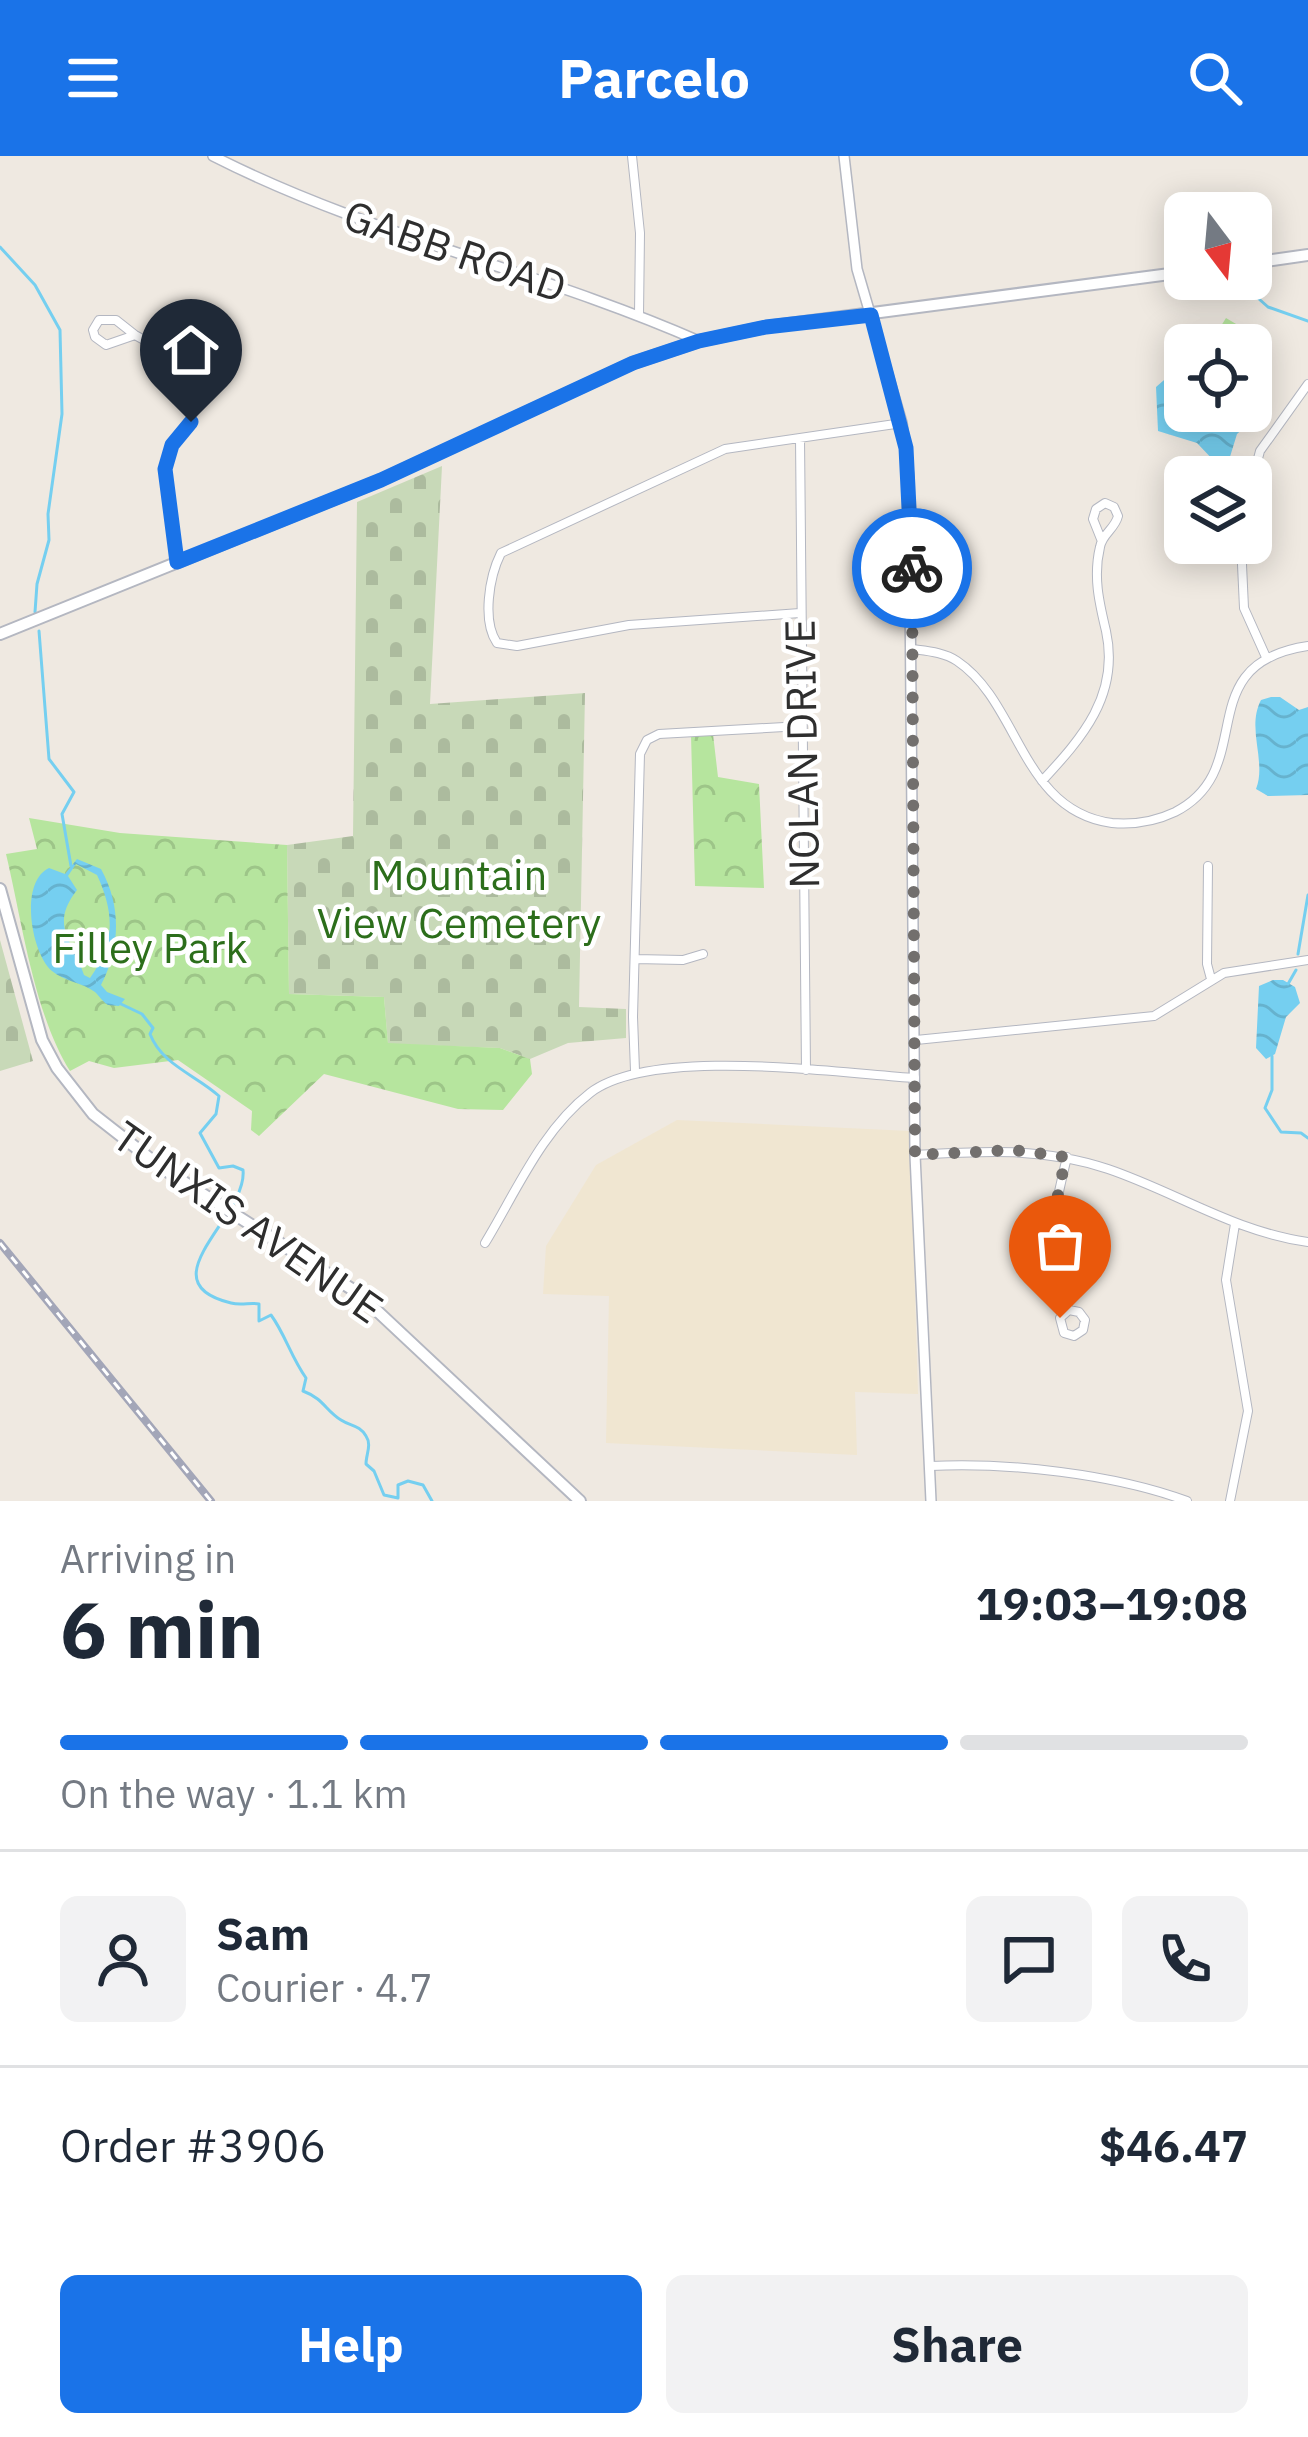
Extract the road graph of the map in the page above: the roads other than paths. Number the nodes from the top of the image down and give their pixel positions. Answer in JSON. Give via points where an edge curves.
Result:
{"nodes":[{"id":1,"x":213,"y":156,"type":"edge"},
{"id":2,"x":632,"y":156,"type":"edge"},
{"id":3,"x":844,"y":156,"type":"edge"},
{"id":4,"x":1308,"y":255,"type":"edge"},
{"id":5,"x":1272,"y":259,"type":"edge"},
{"id":6,"x":1164,"y":275,"type":"edge"},
{"id":7,"x":639,"y":315,"type":"junction"},
{"id":8,"x":871,"y":315,"type":"junction"},
{"id":9,"x":135,"y":335,"type":"junction"},
{"id":10,"x":699,"y":341,"type":"junction"},
{"id":11,"x":1308,"y":384,"type":"edge"},
{"id":12,"x":902,"y":423,"type":"junction"},
{"id":13,"x":800,"y":438,"type":"junction"},
{"id":14,"x":1259,"y":456,"type":"edge"},
{"id":15,"x":1101,"y":539,"type":"dead end"},
{"id":16,"x":177,"y":562,"type":"junction"},
{"id":17,"x":1241,"y":564,"type":"edge"},
{"id":18,"x":800,"y":613,"type":"junction"},
{"id":19,"x":0,"y":634,"type":"edge"},
{"id":20,"x":1308,"y":646,"type":"edge"},
{"id":21,"x":912,"y":649,"type":"junction"},
{"id":22,"x":1266,"y":657,"type":"junction"},
{"id":23,"x":802,"y":726,"type":"junction"},
{"id":24,"x":1042,"y":781,"type":"junction"},
{"id":25,"x":1208,"y":866,"type":"dead end"},
{"id":26,"x":0,"y":890,"type":"edge"},
{"id":27,"x":704,"y":954,"type":"dead end"},
{"id":28,"x":635,"y":959,"type":"junction"},
{"id":29,"x":1308,"y":960,"type":"edge"},
{"id":30,"x":1211,"y":979,"type":"junction"},
{"id":31,"x":916,"y":1040,"type":"junction"},
{"id":32,"x":806,"y":1070,"type":"junction"},
{"id":33,"x":635,"y":1071,"type":"junction"},
{"id":34,"x":915,"y":1078,"type":"junction"},
{"id":35,"x":915,"y":1155,"type":"junction"},
{"id":36,"x":1066,"y":1157,"type":"junction"},
{"id":37,"x":1235,"y":1224,"type":"junction"},
{"id":38,"x":1308,"y":1242,"type":"edge"},
{"id":39,"x":485,"y":1243,"type":"dead end"},
{"id":40,"x":1069,"y":1310,"type":"dead end"},
{"id":41,"x":931,"y":1466,"type":"junction"},
{"id":42,"x":580,"y":1501,"type":"edge"},
{"id":43,"x":931,"y":1501,"type":"edge"},
{"id":44,"x":1187,"y":1501,"type":"edge"},
{"id":45,"x":1230,"y":1501,"type":"edge"}],
"edges":[{"from":1,"to":7,"type":"street","name":"GABB ROAD","via":[[284,192]]},
{"from":2,"to":7,"type":"street"},
{"from":3,"to":8,"type":"street"},
{"from":4,"to":5,"type":"main road"},
{"from":6,"to":8,"type":"main road"},
{"from":7,"to":10,"type":"street","name":"GABB ROAD"},
{"from":8,"to":10,"type":"main road"},
{"from":8,"to":12,"type":"street"},
{"from":9,"to":9,"type":"street","via":[[106,317],[93,330],[106,345]]},
{"from":9,"to":16,"type":"street","via":[[187,366],[198,386],[191,422],[165,469]]},
{"from":10,"to":16,"type":"main road"},
{"from":11,"to":14,"type":"street"},
{"from":12,"to":13,"type":"street"},
{"from":12,"to":21,"type":"street"},
{"from":13,"to":18,"type":"street","name":"NOLAN DRIVE"},
{"from":13,"to":18,"type":"street","via":[[725,449],[500,554],[489,631],[497,643],[517,646],[628,626]]},
{"from":15,"to":24,"type":"street","via":[[1096,572],[1106,684],[1087,731]]},
{"from":16,"to":19,"type":"main road"},
{"from":17,"to":22,"type":"street","via":[[1244,608]]},
{"from":18,"to":23,"type":"street","name":"NOLAN DRIVE"},
{"from":20,"to":22,"type":"street"},
{"from":21,"to":24,"type":"street","via":[[967,670]]},
{"from":21,"to":31,"type":"street"},
{"from":22,"to":24,"type":"street","via":[[1236,687],[1221,758],[1186,806],[1152,821],[1108,822],[1073,808]]},
{"from":23,"to":28,"type":"street","via":[[647,740],[640,754]]},
{"from":23,"to":32,"type":"street","name":"NOLAN DRIVE"},
{"from":25,"to":30,"type":"street"},
{"from":26,"to":42,"type":"main road","name":"TUNXIS AVENUE","via":[[34,1021],[56,1068],[93,1114],[162,1168],[358,1293]]},
{"from":27,"to":28,"type":"street"},
{"from":28,"to":33,"type":"street"},
{"from":29,"to":30,"type":"street"},
{"from":30,"to":31,"type":"street","via":[[1154,1016]]},
{"from":31,"to":34,"type":"street"},
{"from":32,"to":33,"type":"street"},
{"from":32,"to":34,"type":"street"},
{"from":33,"to":39,"type":"street","via":[[592,1091],[565,1117]]},
{"from":34,"to":35,"type":"street"},
{"from":35,"to":36,"type":"street","via":[[1014,1150]]},
{"from":35,"to":41,"type":"street"},
{"from":36,"to":37,"type":"street"},
{"from":36,"to":40,"type":"street","via":[[1052,1250]]},
{"from":37,"to":38,"type":"street"},
{"from":37,"to":45,"type":"street","via":[[1226,1280],[1248,1411]]},
{"from":41,"to":43,"type":"street"},
{"from":41,"to":44,"type":"street","via":[[1108,1479]]}]}
